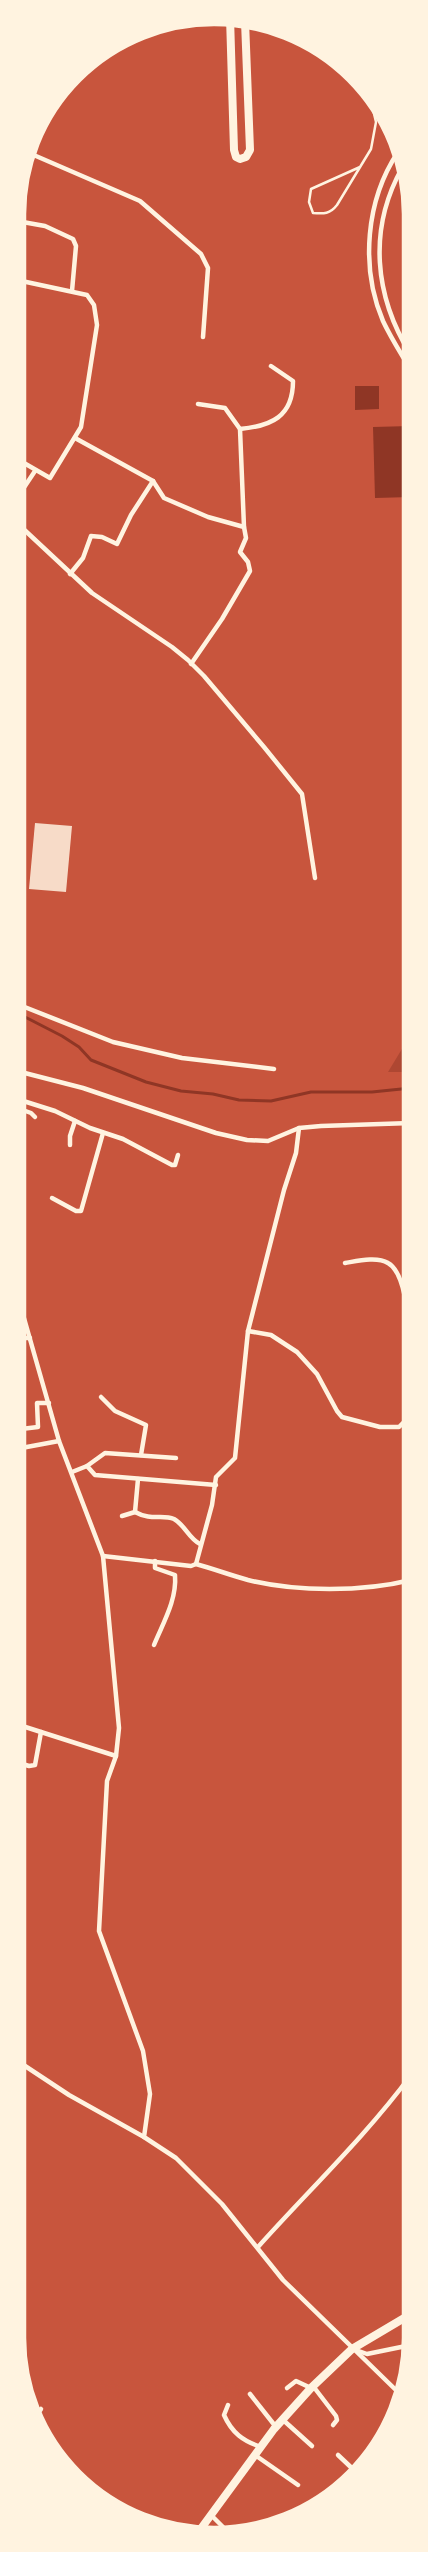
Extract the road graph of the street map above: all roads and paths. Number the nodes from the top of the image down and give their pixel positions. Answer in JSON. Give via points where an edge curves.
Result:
{"nodes":[{"id":1,"x":230,"y":26,"type":"edge"},
{"id":2,"x":245,"y":28,"type":"edge"},
{"id":3,"x":374,"y":114,"type":"edge"},
{"id":4,"x":34,"y":155,"type":"edge"},
{"id":5,"x":393,"y":160,"type":"joint"},
{"id":6,"x":396,"y":163,"type":"edge"},
{"id":7,"x":360,"y":167,"type":"junction"},
{"id":8,"x":399,"y":176,"type":"edge"},
{"id":9,"x":25,"y":222,"type":"edge"},
{"id":10,"x":25,"y":281,"type":"edge"},
{"id":11,"x":72,"y":290,"type":"junction"},
{"id":12,"x":203,"y":337,"type":"dead end"},
{"id":13,"x":403,"y":338,"type":"edge"},
{"id":14,"x":403,"y":355,"type":"edge"},
{"id":15,"x":270,"y":366,"type":"dead end"},
{"id":16,"x":198,"y":404,"type":"dead end"},
{"id":17,"x":240,"y":429,"type":"junction"},
{"id":18,"x":75,"y":438,"type":"junction"},
{"id":19,"x":25,"y":464,"type":"edge"},
{"id":20,"x":35,"y":470,"type":"junction"},
{"id":21,"x":153,"y":481,"type":"junction"},
{"id":22,"x":25,"y":486,"type":"edge"},
{"id":23,"x":244,"y":527,"type":"junction"},
{"id":24,"x":25,"y":531,"type":"edge"},
{"id":25,"x":70,"y":574,"type":"junction"},
{"id":26,"x":191,"y":664,"type":"junction"},
{"id":27,"x":315,"y":878,"type":"dead end"},
{"id":28,"x":25,"y":1008,"type":"edge"},
{"id":29,"x":274,"y":1069,"type":"dead end"},
{"id":30,"x":25,"y":1073,"type":"edge"},
{"id":31,"x":25,"y":1102,"type":"edge"},
{"id":32,"x":25,"y":1111,"type":"edge"},
{"id":33,"x":35,"y":1117,"type":"dead end"},
{"id":34,"x":75,"y":1121,"type":"junction"},
{"id":35,"x":403,"y":1123,"type":"edge"},
{"id":36,"x":299,"y":1128,"type":"junction"},
{"id":37,"x":103,"y":1133,"type":"junction"},
{"id":38,"x":70,"y":1145,"type":"dead end"},
{"id":39,"x":178,"y":1155,"type":"dead end"},
{"id":40,"x":52,"y":1198,"type":"dead end"},
{"id":41,"x":345,"y":1263,"type":"dead end"},
{"id":42,"x":403,"y":1291,"type":"edge"},
{"id":43,"x":25,"y":1321,"type":"edge"},
{"id":44,"x":248,"y":1330,"type":"junction"},
{"id":45,"x":25,"y":1338,"type":"edge"},
{"id":46,"x":30,"y":1338,"type":"junction"},
{"id":47,"x":101,"y":1397,"type":"dead end"},
{"id":48,"x":48,"y":1403,"type":"junction"},
{"id":49,"x":403,"y":1422,"type":"edge"},
{"id":50,"x":25,"y":1429,"type":"edge"},
{"id":51,"x":59,"y":1441,"type":"junction"},
{"id":52,"x":25,"y":1447,"type":"edge"},
{"id":53,"x":141,"y":1455,"type":"junction"},
{"id":54,"x":176,"y":1458,"type":"dead end"},
{"id":55,"x":87,"y":1466,"type":"junction"},
{"id":56,"x":72,"y":1472,"type":"junction"},
{"id":57,"x":138,"y":1479,"type":"junction"},
{"id":58,"x":216,"y":1485,"type":"junction"},
{"id":59,"x":135,"y":1512,"type":"junction"},
{"id":60,"x":122,"y":1516,"type":"dead end"},
{"id":61,"x":200,"y":1544,"type":"junction"},
{"id":62,"x":103,"y":1556,"type":"junction"},
{"id":63,"x":155,"y":1561,"type":"junction"},
{"id":64,"x":196,"y":1564,"type":"junction"},
{"id":65,"x":403,"y":1581,"type":"edge"},
{"id":66,"x":154,"y":1645,"type":"dead end"},
{"id":67,"x":25,"y":1727,"type":"edge"},
{"id":68,"x":41,"y":1732,"type":"junction"},
{"id":69,"x":116,"y":1756,"type":"junction"},
{"id":70,"x":25,"y":1765,"type":"edge"},
{"id":71,"x":25,"y":2066,"type":"edge"},
{"id":72,"x":403,"y":2085,"type":"edge"},
{"id":73,"x":144,"y":2137,"type":"junction"},
{"id":74,"x":258,"y":2247,"type":"junction"},
{"id":75,"x":403,"y":2319,"type":"edge"},
{"id":76,"x":403,"y":2347,"type":"edge"},
{"id":77,"x":352,"y":2349,"type":"junction"},
{"id":78,"x":312,"y":2387,"type":"junction"},
{"id":79,"x":287,"y":2388,"type":"dead end"},
{"id":80,"x":396,"y":2390,"type":"edge"},
{"id":81,"x":250,"y":2394,"type":"dead end"},
{"id":82,"x":228,"y":2404,"type":"dead end"},
{"id":83,"x":282,"y":2419,"type":"junction"},
{"id":84,"x":333,"y":2425,"type":"dead end"},
{"id":85,"x":276,"y":2427,"type":"junction"},
{"id":86,"x":261,"y":2446,"type":"junction"},
{"id":87,"x":312,"y":2446,"type":"dead end"},
{"id":88,"x":256,"y":2455,"type":"junction"},
{"id":89,"x":338,"y":2455,"type":"dead end"},
{"id":90,"x":352,"y":2468,"type":"edge"},
{"id":91,"x":298,"y":2484,"type":"dead end"},
{"id":92,"x":212,"y":2516,"type":"junction"},
{"id":93,"x":203,"y":2527,"type":"edge"},
{"id":94,"x":223,"y":2527,"type":"edge"}],
"edges":[{"from":1,"to":2,"type":"highway","via":[[234,150],[240,159],[246,158],[250,150]]},
{"from":3,"to":7,"type":"lane","via":[[376,122],[371,149]]},
{"from":4,"to":12,"type":"street","via":[[140,201],[201,254],[208,268]]},
{"from":5,"to":6,"type":"street"},
{"from":5,"to":14,"type":"street","via":[[377,198],[370,252],[374,291],[382,319]]},
{"from":7,"to":7,"type":"lane","via":[[311,189],[309,202],[313,213],[327,214],[333,210]]},
{"from":8,"to":13,"type":"street","via":[[386,205],[379,237],[379,256],[388,306]]},
{"from":9,"to":11,"type":"street","via":[[46,226],[73,239],[76,246]]},
{"from":10,"to":11,"type":"street"},
{"from":11,"to":18,"type":"street","via":[[87,295],[91,300],[97,325],[81,427]]},
{"from":15,"to":17,"type":"street","via":[[293,382],[293,396],[284,412],[263,427]]},
{"from":16,"to":17,"type":"street","via":[[225,408]]},
{"from":17,"to":23,"type":"street"},
{"from":18,"to":20,"type":"street","via":[[50,478]]},
{"from":18,"to":21,"type":"street"},
{"from":19,"to":20,"type":"street"},
{"from":20,"to":22,"type":"street"},
{"from":21,"to":23,"type":"street","via":[[164,498],[208,517]]},
{"from":21,"to":25,"type":"street","via":[[117,544],[91,536],[83,558]]},
{"from":23,"to":26,"type":"street","via":[[246,538],[240,552],[250,571]]},
{"from":24,"to":25,"type":"street"},
{"from":25,"to":26,"type":"street","via":[[92,594],[172,647]]},
{"from":26,"to":27,"type":"street","via":[[302,794]]},
{"from":28,"to":29,"type":"street","via":[[112,1042],[182,1058]]},
{"from":30,"to":36,"type":"street","via":[[110,1096],[216,1133],[247,1140],[268,1140]]},
{"from":31,"to":34,"type":"street"},
{"from":32,"to":33,"type":"street"},
{"from":34,"to":37,"type":"street"},
{"from":34,"to":38,"type":"street"},
{"from":35,"to":36,"type":"street"},
{"from":36,"to":44,"type":"street"},
{"from":37,"to":39,"type":"street","via":[[123,1139],[172,1165],[176,1165]]},
{"from":37,"to":40,"type":"street","via":[[81,1211]]},
{"from":41,"to":42,"type":"street","via":[[364,1260],[388,1262],[394,1268]]},
{"from":43,"to":46,"type":"street"},
{"from":44,"to":49,"type":"street","via":[[271,1335],[297,1352],[318,1374],[337,1411],[347,1420],[380,1427],[398,1427]]},
{"from":44,"to":58,"type":"street","via":[[235,1458],[216,1477]]},
{"from":45,"to":46,"type":"street"},
{"from":46,"to":48,"type":"street"},
{"from":47,"to":53,"type":"street","via":[[115,1410],[146,1425]]},
{"from":48,"to":50,"type":"street","via":[[37,1403],[38,1427]]},
{"from":48,"to":51,"type":"street"},
{"from":51,"to":52,"type":"street"},
{"from":51,"to":56,"type":"street"},
{"from":53,"to":54,"type":"street"},
{"from":53,"to":55,"type":"street","via":[[105,1453]]},
{"from":55,"to":56,"type":"street"},
{"from":55,"to":57,"type":"street","via":[[95,1476]]},
{"from":56,"to":62,"type":"street"},
{"from":57,"to":58,"type":"street"},
{"from":57,"to":59,"type":"street"},
{"from":58,"to":61,"type":"street"},
{"from":59,"to":60,"type":"street"},
{"from":59,"to":61,"type":"street","via":[[145,1518],[173,1519],[193,1541]]},
{"from":61,"to":64,"type":"street"},
{"from":62,"to":63,"type":"street"},
{"from":62,"to":69,"type":"street","via":[[119,1728]]},
{"from":63,"to":64,"type":"street"},
{"from":63,"to":66,"type":"street","via":[[155,1568],[174,1576],[175,1583],[170,1608]]},
{"from":64,"to":65,"type":"street","via":[[247,1580],[288,1587],[369,1587]]},
{"from":67,"to":68,"type":"street"},
{"from":68,"to":69,"type":"street"},
{"from":68,"to":70,"type":"street","via":[[35,1765]]},
{"from":69,"to":73,"type":"street","via":[[107,1781],[100,1931],[143,2051],[150,2094]]},
{"from":71,"to":73,"type":"street"},
{"from":72,"to":74,"type":"street","via":[[351,2147]]},
{"from":73,"to":74,"type":"street","via":[[176,2158],[222,2204]]},
{"from":74,"to":77,"type":"street","via":[[283,2280]]},
{"from":75,"to":77,"type":"highway"},
{"from":76,"to":77,"type":"street","via":[[367,2354]]},
{"from":77,"to":78,"type":"highway"},
{"from":77,"to":80,"type":"street"},
{"from":78,"to":79,"type":"street","via":[[296,2381]]},
{"from":78,"to":83,"type":"highway"},
{"from":78,"to":84,"type":"street","via":[[336,2416]]},
{"from":81,"to":85,"type":"street"},
{"from":82,"to":86,"type":"street","via":[[224,2415],[234,2432],[244,2441]]},
{"from":83,"to":85,"type":"highway"},
{"from":83,"to":87,"type":"street"},
{"from":85,"to":86,"type":"highway"},
{"from":86,"to":88,"type":"highway"},
{"from":88,"to":91,"type":"street"},
{"from":88,"to":92,"type":"highway"},
{"from":89,"to":90,"type":"street"},
{"from":92,"to":93,"type":"highway"},
{"from":92,"to":94,"type":"street"}]}
